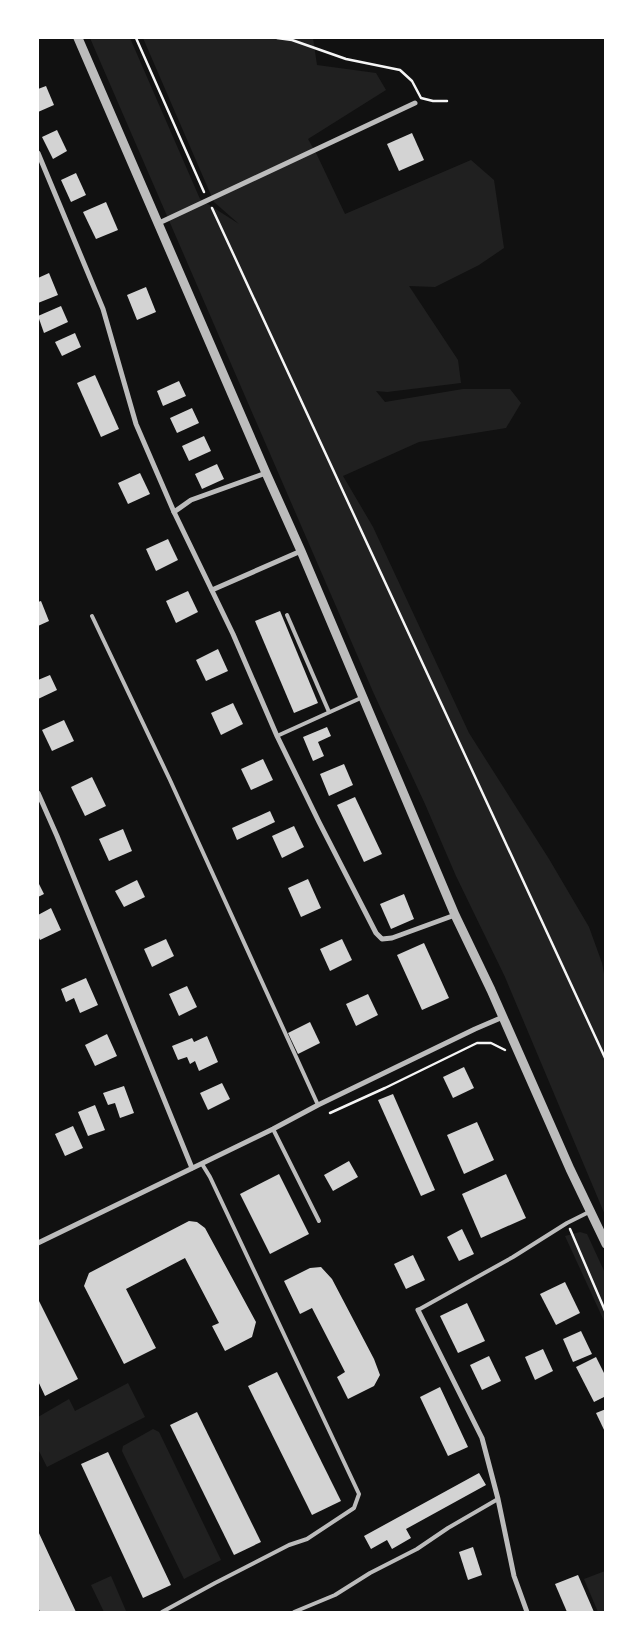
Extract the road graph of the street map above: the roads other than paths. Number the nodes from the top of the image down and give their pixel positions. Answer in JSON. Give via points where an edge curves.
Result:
{"nodes":[{"id":1,"x":78,"y":38,"type":"edge"},
{"id":2,"x":415,"y":103,"type":"dead end"},
{"id":3,"x":38,"y":153,"type":"edge"},
{"id":4,"x":159,"y":222,"type":"junction"},
{"id":5,"x":266,"y":473,"type":"junction"},
{"id":6,"x":174,"y":512,"type":"junction"},
{"id":7,"x":301,"y":551,"type":"junction"},
{"id":8,"x":212,"y":590,"type":"junction"},
{"id":9,"x":287,"y":615,"type":"dead end"},
{"id":10,"x":92,"y":616,"type":"dead end"},
{"id":11,"x":363,"y":696,"type":"junction"},
{"id":12,"x":329,"y":712,"type":"junction"},
{"id":13,"x":277,"y":736,"type":"junction"},
{"id":14,"x":38,"y":793,"type":"edge"},
{"id":15,"x":455,"y":915,"type":"junction"},
{"id":16,"x":503,"y":1018,"type":"junction"},
{"id":17,"x":318,"y":1104,"type":"junction"},
{"id":18,"x":272,"y":1129,"type":"junction"},
{"id":19,"x":202,"y":1164,"type":"junction"},
{"id":20,"x":192,"y":1168,"type":"junction"},
{"id":21,"x":589,"y":1212,"type":"junction"},
{"id":22,"x":319,"y":1221,"type":"dead end"},
{"id":23,"x":38,"y":1243,"type":"edge"},
{"id":24,"x":606,"y":1244,"type":"edge"},
{"id":25,"x":418,"y":1310,"type":"joint"},
{"id":26,"x":498,"y":1499,"type":"junction"},
{"id":27,"x":162,"y":1612,"type":"edge"},
{"id":28,"x":294,"y":1612,"type":"edge"},
{"id":29,"x":525,"y":1612,"type":"edge"}],
"edges":[{"from":1,"to":4,"type":"street"},
{"from":2,"to":4,"type":"street"},
{"from":3,"to":6,"type":"street","via":[[103,309],[136,424]]},
{"from":4,"to":5,"type":"street"},
{"from":5,"to":6,"type":"street","via":[[191,500]]},
{"from":5,"to":7,"type":"street"},
{"from":6,"to":8,"type":"street"},
{"from":7,"to":8,"type":"street"},
{"from":7,"to":11,"type":"street"},
{"from":8,"to":13,"type":"street"},
{"from":9,"to":12,"type":"lane"},
{"from":10,"to":17,"type":"lane"},
{"from":11,"to":12,"type":"lane"},
{"from":11,"to":15,"type":"street"},
{"from":12,"to":13,"type":"lane"},
{"from":13,"to":15,"type":"street","via":[[367,916],[382,939]]},
{"from":14,"to":20,"type":"street"},
{"from":15,"to":16,"type":"street"},
{"from":16,"to":17,"type":"street"},
{"from":16,"to":21,"type":"street"},
{"from":17,"to":18,"type":"street"},
{"from":18,"to":19,"type":"street"},
{"from":18,"to":22,"type":"lane"},
{"from":19,"to":20,"type":"street"},
{"from":19,"to":27,"type":"lane","via":[[358,1494],[354,1508],[307,1539],[289,1545]]},
{"from":20,"to":23,"type":"street"},
{"from":21,"to":24,"type":"street"},
{"from":21,"to":25,"type":"lane"},
{"from":25,"to":26,"type":"street","via":[[482,1438]]},
{"from":26,"to":28,"type":"lane","via":[[335,1595]]},
{"from":26,"to":29,"type":"street"}]}
